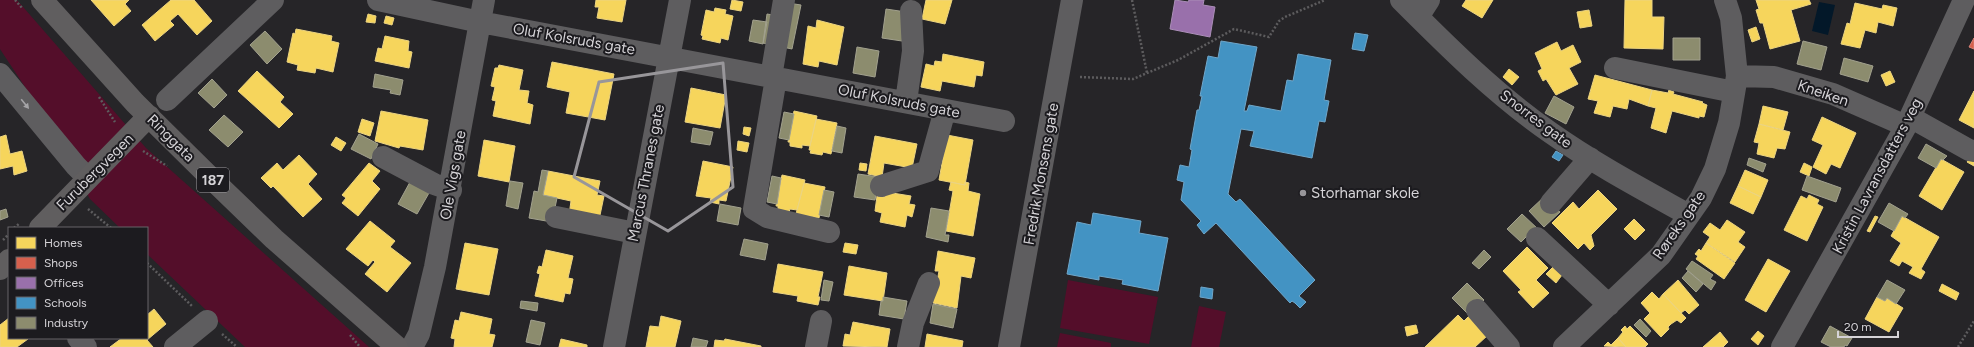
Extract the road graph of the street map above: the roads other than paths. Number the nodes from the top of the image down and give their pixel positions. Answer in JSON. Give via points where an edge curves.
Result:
{"nodes":[{"id":1,"x":42,"y":0,"type":"edge"},
{"id":2,"x":274,"y":0,"type":"edge"},
{"id":3,"x":378,"y":0,"type":"edge"},
{"id":4,"x":484,"y":0,"type":"edge"},
{"id":5,"x":680,"y":0,"type":"edge"},
{"id":6,"x":784,"y":0,"type":"edge"},
{"id":7,"x":1072,"y":0,"type":"edge"},
{"id":8,"x":1401,"y":0,"type":"edge"},
{"id":9,"x":1725,"y":0,"type":"edge"},
{"id":10,"x":1964,"y":0,"type":"edge"},
{"id":11,"x":1423,"y":8,"type":"edge"},
{"id":12,"x":911,"y":11,"type":"dead end"},
{"id":13,"x":480,"y":22,"type":"junction"},
{"id":14,"x":668,"y":56,"type":"junction"},
{"id":15,"x":1615,"y":68,"type":"dead end"},
{"id":16,"x":0,"y":74,"type":"edge"},
{"id":17,"x":773,"y":77,"type":"junction"},
{"id":18,"x":1736,"y":84,"type":"junction"},
{"id":19,"x":167,"y":100,"type":"dead end"},
{"id":20,"x":906,"y":102,"type":"junction"},
{"id":21,"x":945,"y":110,"type":"junction"},
{"id":22,"x":149,"y":116,"type":"junction"},
{"id":23,"x":1004,"y":121,"type":"dead end"},
{"id":24,"x":1908,"y":122,"type":"junction"},
{"id":25,"x":1974,"y":151,"type":"edge"},
{"id":26,"x":383,"y":157,"type":"dead end"},
{"id":27,"x":1590,"y":158,"type":"junction"},
{"id":28,"x":88,"y":178,"type":"junction"},
{"id":29,"x":881,"y":186,"type":"dead end"},
{"id":30,"x":451,"y":190,"type":"junction"},
{"id":31,"x":1551,"y":203,"type":"dead end"},
{"id":32,"x":1689,"y":215,"type":"junction"},
{"id":33,"x":556,"y":217,"type":"dead end"},
{"id":34,"x":41,"y":227,"type":"edge"},
{"id":35,"x":829,"y":232,"type":"dead end"},
{"id":36,"x":635,"y":233,"type":"junction"},
{"id":37,"x":1537,"y":238,"type":"dead end"},
{"id":38,"x":8,"y":261,"type":"edge"},
{"id":39,"x":0,"y":269,"type":"edge"},
{"id":40,"x":929,"y":283,"type":"dead end"},
{"id":41,"x":1609,"y":305,"type":"junction"},
{"id":42,"x":1477,"y":310,"type":"dead end"},
{"id":43,"x":207,"y":321,"type":"dead end"},
{"id":44,"x":821,"y":321,"type":"dead end"},
{"id":45,"x":79,"y":339,"type":"edge"},
{"id":46,"x":86,"y":347,"type":"edge"},
{"id":47,"x":175,"y":347,"type":"edge"},
{"id":48,"x":397,"y":347,"type":"edge"},
{"id":49,"x":412,"y":347,"type":"edge"},
{"id":50,"x":614,"y":347,"type":"edge"},
{"id":51,"x":816,"y":347,"type":"edge"},
{"id":52,"x":908,"y":347,"type":"edge"},
{"id":53,"x":1009,"y":347,"type":"edge"},
{"id":54,"x":1509,"y":347,"type":"edge"},
{"id":55,"x":1564,"y":347,"type":"edge"},
{"id":56,"x":1782,"y":347,"type":"edge"}],
"edges":[{"from":1,"to":22,"type":"main road","name":"Ringgata","number":"187"},
{"from":2,"to":19,"type":"street"},
{"from":3,"to":13,"type":"street","name":"Oluf Kolsruds gate"},
{"from":4,"to":13,"type":"street","name":"Ole Vigs gate"},
{"from":5,"to":14,"type":"street","name":"Marcus Thranes gate"},
{"from":6,"to":17,"type":"street"},
{"from":7,"to":53,"type":"street","name":"Fredrik Monsens gate"},
{"from":8,"to":11,"type":"street","name":"Snorres gate"},
{"from":9,"to":18,"type":"street","name":"Røreks gate","via":[[1731,18]]},
{"from":10,"to":24,"type":"street","name":"Kristin Lavransdatters veg"},
{"from":11,"to":27,"type":"street","name":"Snorres gate","via":[[1490,85],[1550,132]]},
{"from":12,"to":20,"type":"street","via":[[913,51]]},
{"from":13,"to":14,"type":"street","name":"Oluf Kolsruds gate"},
{"from":13,"to":30,"type":"street","name":"Ole Vigs gate"},
{"from":14,"to":17,"type":"street","name":"Oluf Kolsruds gate"},
{"from":14,"to":36,"type":"street","name":"Marcus Thranes gate"},
{"from":15,"to":18,"type":"street","name":"Kneiken"},
{"from":16,"to":28,"type":"street","one_way":true},
{"from":17,"to":20,"type":"street","name":"Oluf Kolsruds gate"},
{"from":17,"to":35,"type":"street","via":[[754,209],[767,217]]},
{"from":18,"to":24,"type":"street","name":"Kneiken","via":[[1774,77],[1833,94]]},
{"from":18,"to":32,"type":"street","name":"Røreks gate","via":[[1729,123],[1715,169],[1701,198]]},
{"from":20,"to":21,"type":"street","name":"Oluf Kolsruds gate"},
{"from":21,"to":23,"type":"street","name":"Oluf Kolsruds gate"},
{"from":21,"to":29,"type":"street","via":[[928,172]]},
{"from":22,"to":28,"type":"main road","name":"Furubergvegen"},
{"from":22,"to":48,"type":"main road","name":"Ringgata","number":"187","via":[[274,239]]},
{"from":24,"to":25,"type":"street","name":"Kneiken"},
{"from":24,"to":56,"type":"street","name":"Kristin Lavransdatters veg"},
{"from":26,"to":30,"type":"street","via":[[434,184]]},
{"from":27,"to":31,"type":"street"},
{"from":27,"to":32,"type":"street","name":"Snorres gate"},
{"from":28,"to":34,"type":"main road","name":"Furubergvegen"},
{"from":30,"to":49,"type":"street","name":"Ole Vigs gate","via":[[419,334]]},
{"from":32,"to":41,"type":"street","name":"Røreks gate","via":[[1661,254]]},
{"from":33,"to":36,"type":"street"},
{"from":36,"to":50,"type":"street","name":"Marcus Thranes gate"},
{"from":37,"to":41,"type":"street"},
{"from":38,"to":39,"type":"main road"},
{"from":40,"to":52,"type":"street","via":[[913,323]]},
{"from":41,"to":55,"type":"street","name":"Røreks gate"},
{"from":42,"to":54,"type":"street"},
{"from":43,"to":47,"type":"street"},
{"from":44,"to":51,"type":"street"},
{"from":45,"to":46,"type":"street"}]}
